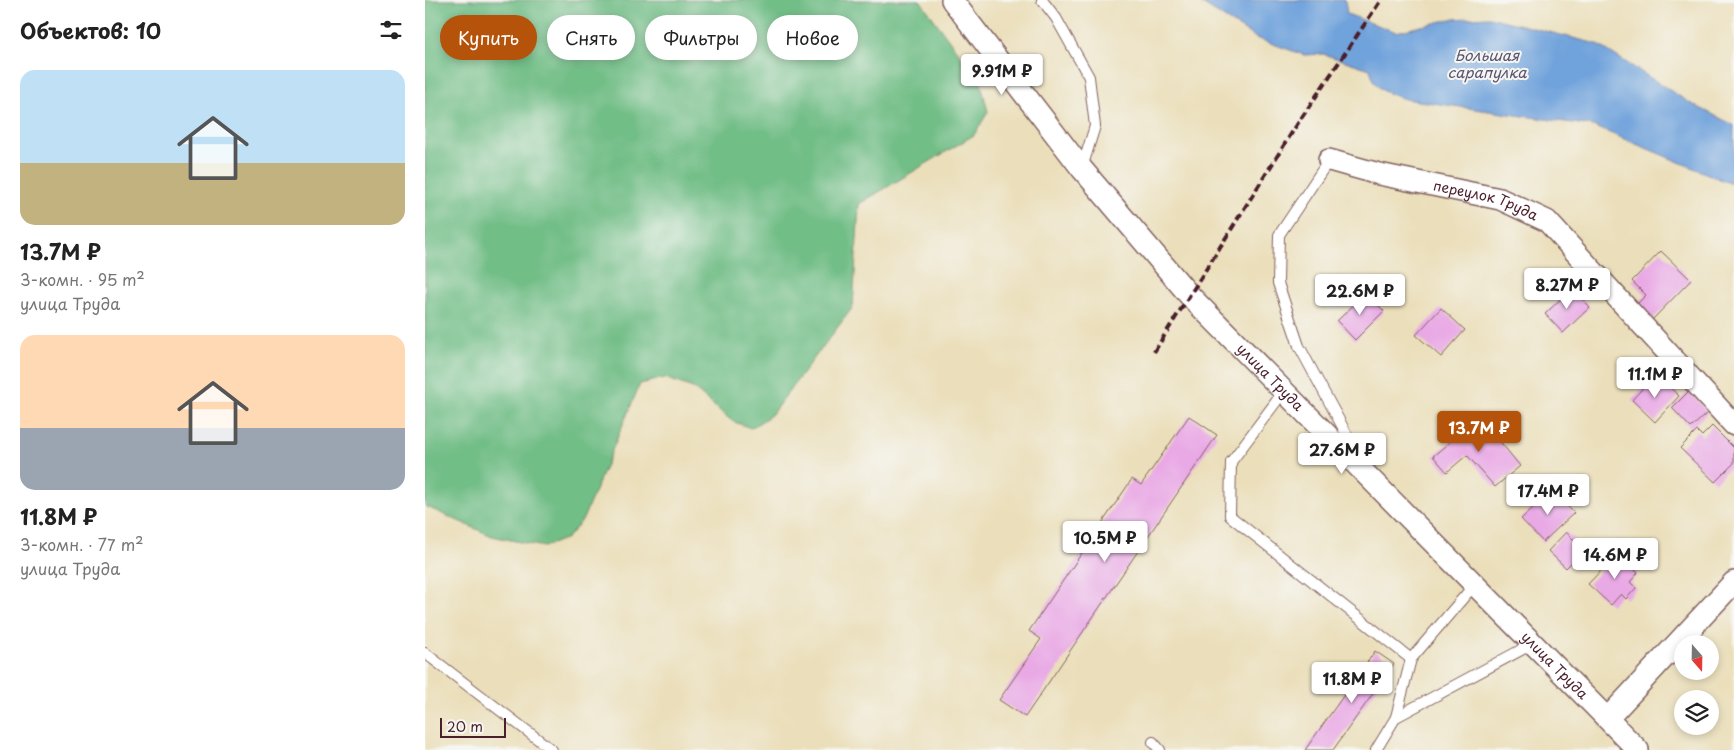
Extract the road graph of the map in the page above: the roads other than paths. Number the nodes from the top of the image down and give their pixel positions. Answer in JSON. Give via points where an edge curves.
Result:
{"nodes":[{"id":1,"x":952,"y":0,"type":"edge"},
{"id":2,"x":1042,"y":0,"type":"edge"},
{"id":3,"x":1329,"y":160,"type":"joint"},
{"id":4,"x":1081,"y":169,"type":"junction"},
{"id":5,"x":1284,"y":391,"type":"junction"},
{"id":6,"x":1734,"y":424,"type":"edge"},
{"id":7,"x":1371,"y":479,"type":"junction"},
{"id":8,"x":1734,"y":582,"type":"edge"},
{"id":9,"x":1475,"y":584,"type":"junction"},
{"id":10,"x":1534,"y":643,"type":"junction"},
{"id":11,"x":425,"y":653,"type":"edge"},
{"id":12,"x":1411,"y":658,"type":"junction"},
{"id":13,"x":1396,"y":717,"type":"junction"},
{"id":14,"x":1608,"y":718,"type":"junction"},
{"id":15,"x":1153,"y":742,"type":"dead end"},
{"id":16,"x":552,"y":750,"type":"edge"},
{"id":17,"x":1160,"y":750,"type":"edge"},
{"id":18,"x":1376,"y":750,"type":"edge"},
{"id":19,"x":1638,"y":750,"type":"edge"}],
"edges":[{"from":1,"to":4,"type":"street","name":"улица Труда"},
{"from":2,"to":4,"type":"lane","via":[[1089,76],[1095,126]]},
{"from":3,"to":6,"type":"street","name":"переулок Труда","via":[[1379,174],[1500,198],[1547,221]]},
{"from":3,"to":7,"type":"lane","via":[[1279,235],[1278,283],[1299,346]]},
{"from":4,"to":5,"type":"street","name":"улица Труда","via":[[1190,296]]},
{"from":5,"to":7,"type":"street","name":"улица Труда"},
{"from":5,"to":12,"type":"lane","via":[[1231,462],[1229,516]]},
{"from":7,"to":9,"type":"street","name":"улица Труда"},
{"from":8,"to":14,"type":"street"},
{"from":9,"to":10,"type":"street","name":"улица Труда"},
{"from":9,"to":12,"type":"lane"},
{"from":10,"to":13,"type":"lane"},
{"from":10,"to":14,"type":"street","name":"улица Труда"},
{"from":11,"to":16,"type":"lane"},
{"from":12,"to":13,"type":"lane"},
{"from":13,"to":18,"type":"lane"},
{"from":14,"to":19,"type":"street","name":"улица Труда"},
{"from":15,"to":17,"type":"lane"}]}
